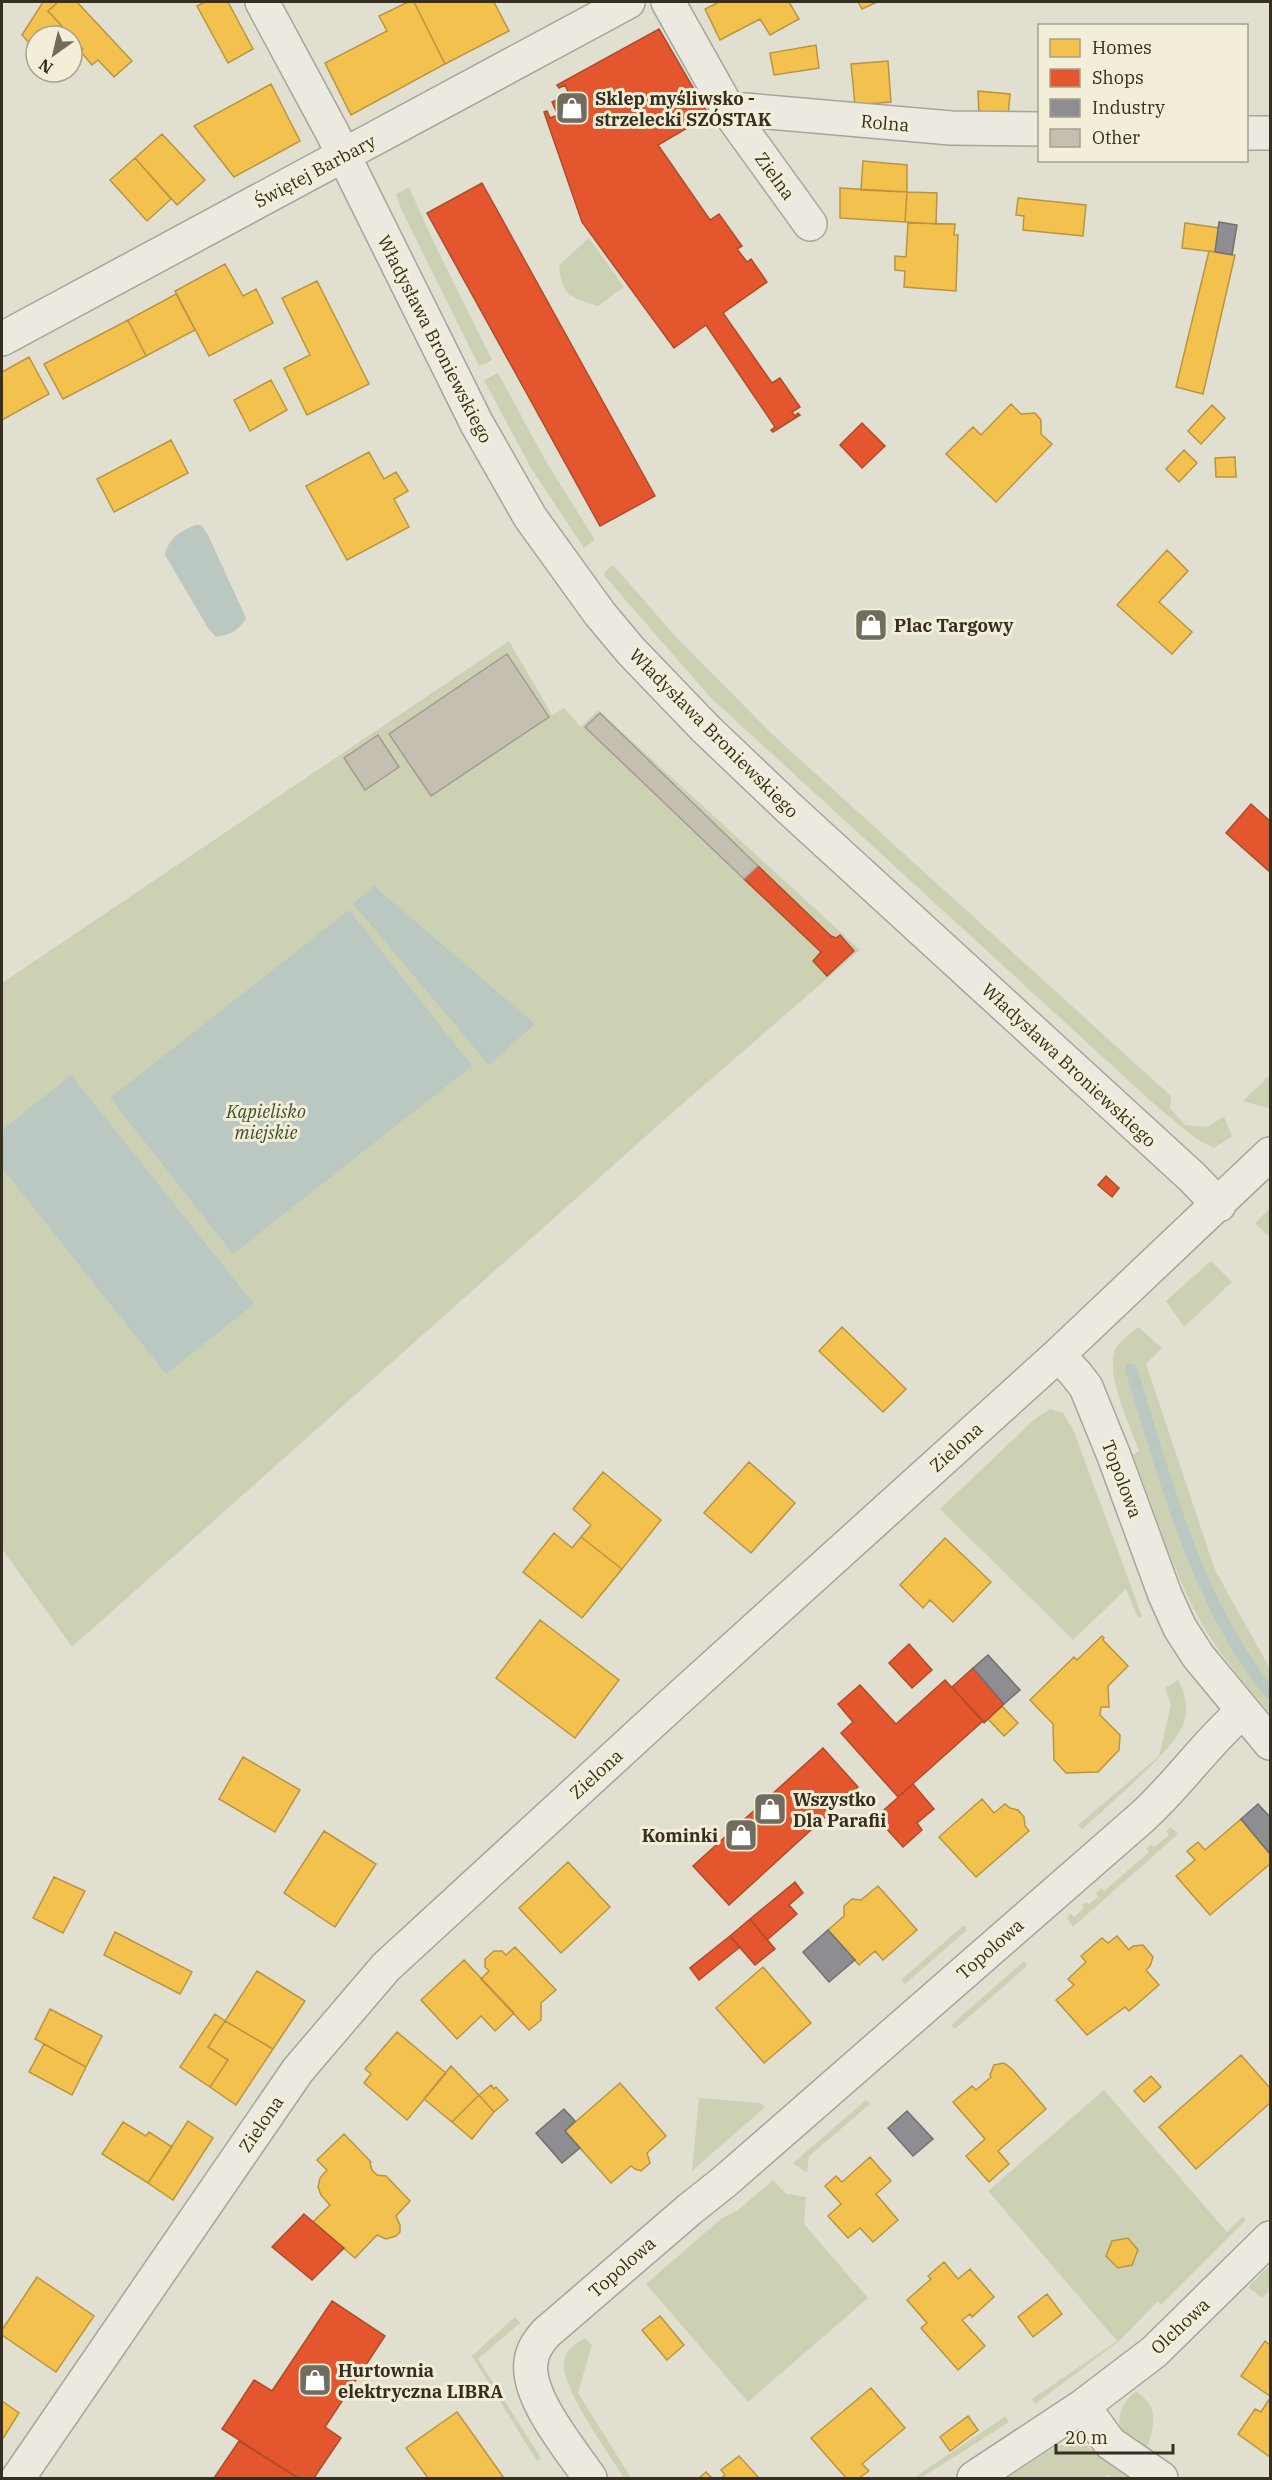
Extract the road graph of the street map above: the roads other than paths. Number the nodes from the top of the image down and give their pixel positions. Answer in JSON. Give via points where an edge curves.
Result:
{"nodes":[{"id":1,"x":262,"y":2,"type":"edge"},
{"id":2,"x":628,"y":2,"type":"edge"},
{"id":3,"x":668,"y":2,"type":"edge"},
{"id":4,"x":732,"y":116,"type":"junction"},
{"id":5,"x":1038,"y":129,"type":"edge"},
{"id":6,"x":1248,"y":133,"type":"edge"},
{"id":7,"x":1270,"y":133,"type":"edge"},
{"id":8,"x":343,"y":156,"type":"junction"},
{"id":9,"x":810,"y":224,"type":"dead end"},
{"id":10,"x":2,"y":339,"type":"edge"},
{"id":11,"x":1270,"y":1154,"type":"edge"},
{"id":12,"x":1219,"y":1205,"type":"junction"},
{"id":13,"x":1058,"y":1355,"type":"junction"},
{"id":14,"x":1242,"y":1712,"type":"junction"},
{"id":15,"x":1270,"y":1743,"type":"edge"},
{"id":16,"x":1270,"y":2238,"type":"edge"},
{"id":17,"x":1083,"y":2406,"type":"junction"},
{"id":18,"x":18,"y":2478,"type":"edge"},
{"id":19,"x":590,"y":2478,"type":"edge"},
{"id":20,"x":974,"y":2478,"type":"edge"},
{"id":21,"x":1161,"y":2478,"type":"edge"}],
"edges":[{"from":1,"to":8,"type":"street","name":"Władysława Broniewskiego"},
{"from":2,"to":8,"type":"street","name":"Świętej Barbary"},
{"from":3,"to":4,"type":"street","name":"Zielna"},
{"from":4,"to":5,"type":"street","name":"Rolna","via":[[745,110],[951,128]]},
{"from":4,"to":9,"type":"street","name":"Zielna"},
{"from":6,"to":7,"type":"street"},
{"from":8,"to":10,"type":"street","name":"Świętej Barbary"},
{"from":8,"to":12,"type":"street","name":"Władysława Broniewskiego","via":[[477,424],[530,517],[600,614],[706,729]]},
{"from":11,"to":12,"type":"street","name":"Zielona"},
{"from":12,"to":13,"type":"street","name":"Zielona"},
{"from":13,"to":14,"type":"street","name":"Topolowa","via":[[1086,1388],[1180,1628]]},
{"from":13,"to":18,"type":"street","name":"Zielona","via":[[423,1931],[372,1982],[298,2070]]},
{"from":14,"to":15,"type":"street"},
{"from":14,"to":19,"type":"street","name":"Topolowa","via":[[1141,1818],[546,2333],[531,2362],[533,2382],[539,2400]]},
{"from":16,"to":17,"type":"street","name":"Olchowa","via":[[1154,2352]]},
{"from":17,"to":20,"type":"street","name":"Olchowa"},
{"from":17,"to":21,"type":"street","via":[[1110,2443]]}]}
